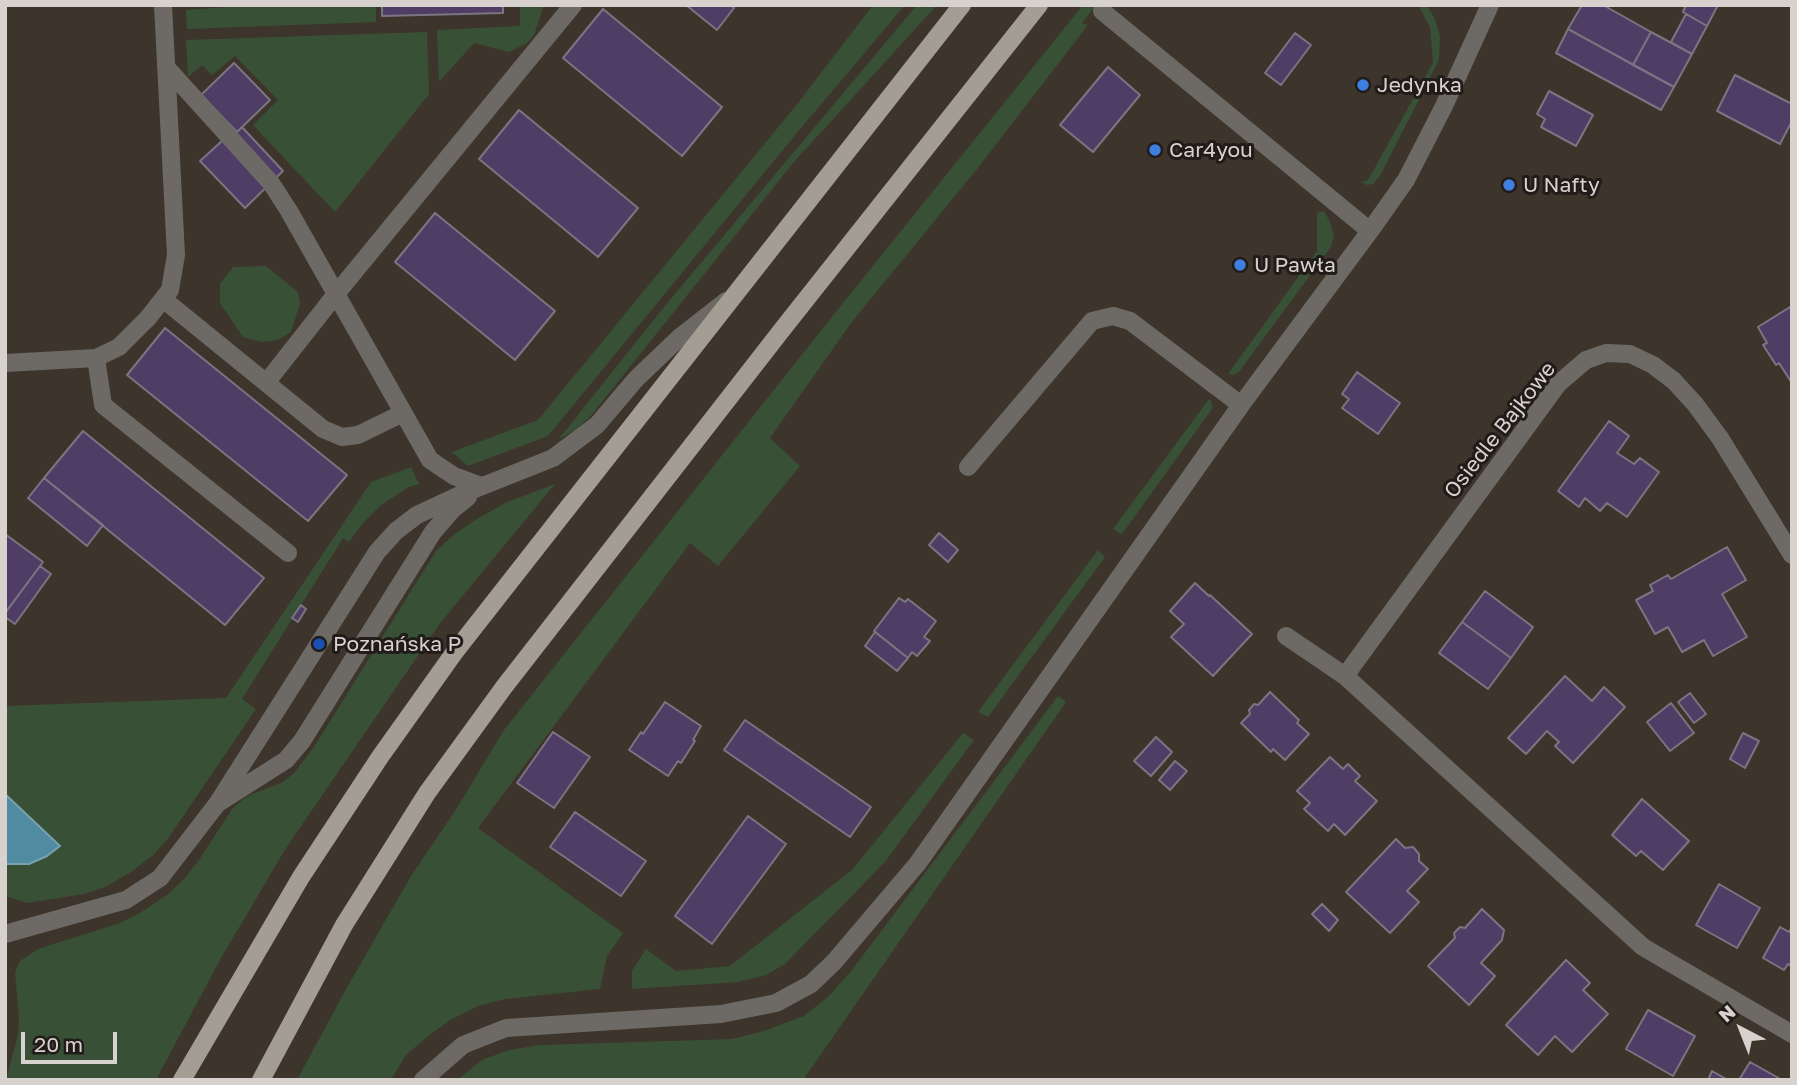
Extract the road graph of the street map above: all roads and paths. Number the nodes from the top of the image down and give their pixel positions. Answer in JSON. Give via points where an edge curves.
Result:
{"nodes":[{"id":1,"x":163,"y":5,"type":"edge"},
{"id":2,"x":573,"y":5,"type":"edge"},
{"id":3,"x":962,"y":5,"type":"edge"},
{"id":4,"x":1039,"y":5,"type":"edge"},
{"id":5,"x":1490,"y":5,"type":"edge"},
{"id":6,"x":1101,"y":11,"type":"dead end"},
{"id":7,"x":166,"y":67,"type":"junction"},
{"id":8,"x":1370,"y":231,"type":"junction"},
{"id":9,"x":737,"y":292,"type":"junction"},
{"id":10,"x":336,"y":294,"type":"junction"},
{"id":11,"x":163,"y":299,"type":"junction"},
{"id":12,"x":96,"y":358,"type":"junction"},
{"id":13,"x":5,"y":363,"type":"edge"},
{"id":14,"x":265,"y":383,"type":"junction"},
{"id":15,"x":1241,"y":405,"type":"junction"},
{"id":16,"x":404,"y":413,"type":"junction"},
{"id":17,"x":968,"y":467,"type":"dead end"},
{"id":18,"x":481,"y":486,"type":"junction"},
{"id":19,"x":288,"y":554,"type":"dead end"},
{"id":20,"x":1792,"y":555,"type":"edge"},
{"id":21,"x":1286,"y":636,"type":"dead end"},
{"id":22,"x":1345,"y":676,"type":"junction"},
{"id":23,"x":217,"y":804,"type":"junction"},
{"id":24,"x":5,"y":934,"type":"edge"},
{"id":25,"x":1792,"y":1034,"type":"edge"},
{"id":26,"x":182,"y":1080,"type":"edge"},
{"id":27,"x":261,"y":1080,"type":"edge"},
{"id":28,"x":423,"y":1080,"type":"edge"}],
"edges":[{"from":1,"to":7,"type":"street"},
{"from":2,"to":10,"type":"street"},
{"from":3,"to":9,"type":"main road"},
{"from":4,"to":27,"type":"main road","via":[[521,665],[435,782],[344,925]]},
{"from":5,"to":8,"type":"street","via":[[1411,169]]},
{"from":6,"to":8,"type":"street"},
{"from":7,"to":10,"type":"street","via":[[271,183]]},
{"from":7,"to":11,"type":"street","via":[[176,255],[170,290]]},
{"from":8,"to":15,"type":"street"},
{"from":9,"to":18,"type":"street","via":[[680,337],[597,425],[553,458]]},
{"from":9,"to":26,"type":"main road","via":[[454,653],[380,757],[301,877]]},
{"from":10,"to":14,"type":"street"},
{"from":10,"to":16,"type":"street"},
{"from":11,"to":12,"type":"street","via":[[119,347]]},
{"from":11,"to":14,"type":"street"},
{"from":12,"to":13,"type":"street"},
{"from":12,"to":19,"type":"street","via":[[103,405]]},
{"from":14,"to":16,"type":"street","via":[[323,429],[342,437],[358,435]]},
{"from":15,"to":17,"type":"street","via":[[1129,321],[1113,316],[1092,321]]},
{"from":15,"to":28,"type":"street","via":[[918,863],[811,984],[776,1003],[721,1014],[506,1028],[463,1045]]},
{"from":16,"to":18,"type":"street","via":[[430,460]]},
{"from":18,"to":23,"type":"street","via":[[433,532],[302,741],[286,760]]},
{"from":18,"to":23,"type":"street","via":[[417,515],[377,552]]},
{"from":20,"to":22,"type":"street","name":"Osiedle Bajkowe","via":[[1720,438],[1674,381],[1630,354],[1606,353],[1586,360],[1558,384]]},
{"from":21,"to":22,"type":"street"},
{"from":22,"to":25,"type":"street","via":[[1643,947]]},
{"from":23,"to":24,"type":"street","via":[[160,878],[126,900]]}]}
